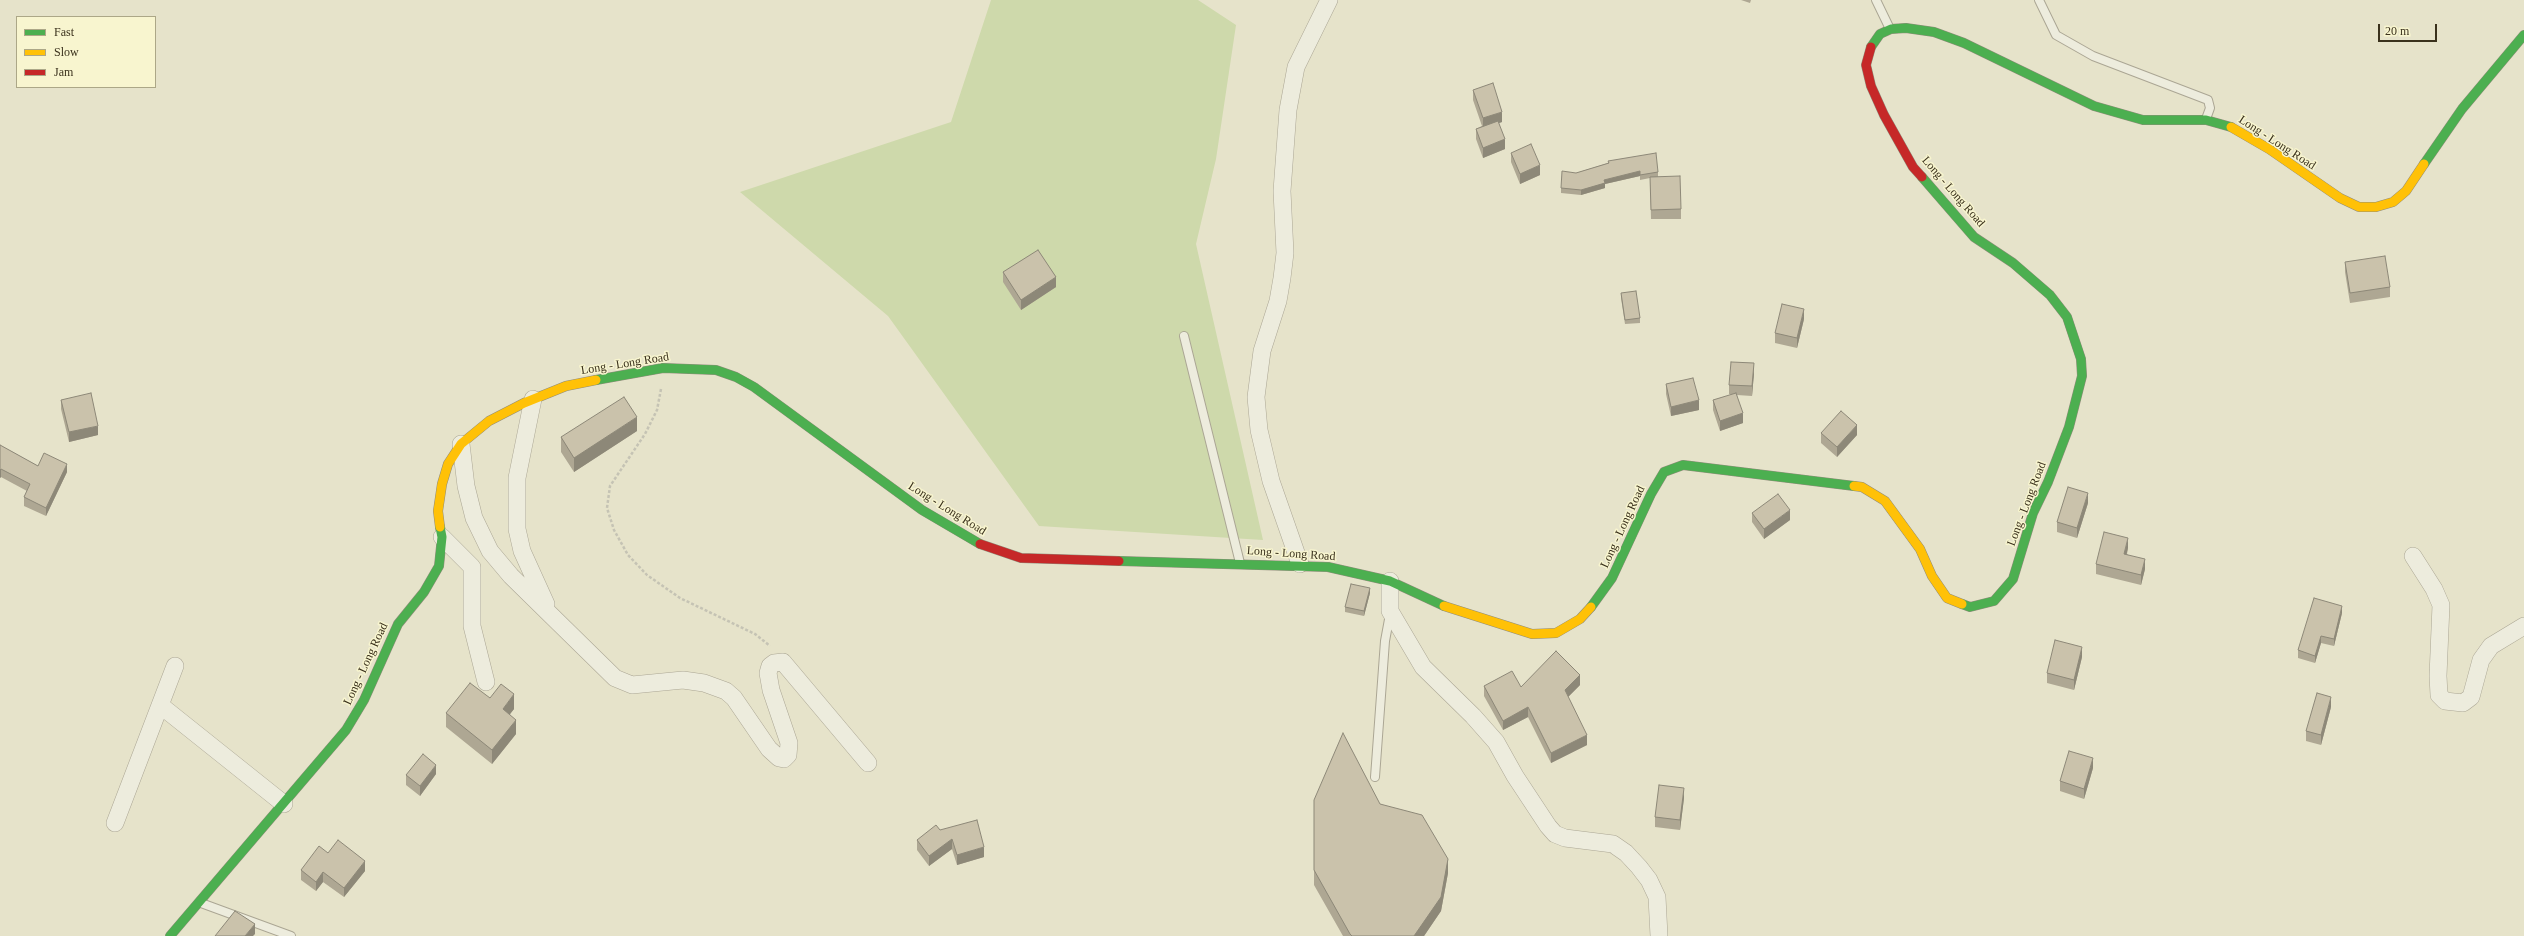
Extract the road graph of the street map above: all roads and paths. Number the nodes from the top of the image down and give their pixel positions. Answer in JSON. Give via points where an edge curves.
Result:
{"nodes":[{"id":1,"x":1329,"y":0,"type":"edge"},
{"id":2,"x":1876,"y":0,"type":"edge"},
{"id":3,"x":2039,"y":0,"type":"edge"},
{"id":4,"x":1891,"y":29,"type":"junction"},
{"id":5,"x":2524,"y":35,"type":"edge"},
{"id":6,"x":2206,"y":120,"type":"junction"},
{"id":7,"x":1184,"y":336,"type":"dead end"},
{"id":8,"x":662,"y":368,"type":"junction"},
{"id":9,"x":533,"y":399,"type":"junction"},
{"id":10,"x":461,"y":444,"type":"junction"},
{"id":11,"x":442,"y":537,"type":"junction"},
{"id":12,"x":2413,"y":556,"type":"dead end"},
{"id":13,"x":1240,"y":563,"type":"junction"},
{"id":14,"x":1300,"y":564,"type":"junction"},
{"id":15,"x":1390,"y":582,"type":"junction"},
{"id":16,"x":1390,"y":611,"type":"junction"},
{"id":17,"x":551,"y":615,"type":"junction"},
{"id":18,"x":2524,"y":626,"type":"edge"},
{"id":19,"x":783,"y":662,"type":"junction"},
{"id":20,"x":175,"y":666,"type":"dead end"},
{"id":21,"x":486,"y":682,"type":"dead end"},
{"id":22,"x":160,"y":705,"type":"junction"},
{"id":23,"x":868,"y":763,"type":"dead end"},
{"id":24,"x":1375,"y":777,"type":"dead end"},
{"id":25,"x":284,"y":804,"type":"junction"},
{"id":26,"x":115,"y":823,"type":"dead end"},
{"id":27,"x":200,"y":903,"type":"junction"},
{"id":28,"x":170,"y":936,"type":"edge"},
{"id":29,"x":291,"y":936,"type":"edge"},
{"id":30,"x":1659,"y":936,"type":"edge"}],
"edges":[{"from":1,"to":14,"type":"street","via":[[1296,67],[1288,110],[1282,191],[1285,253],[1278,301],[1262,351],[1256,397],[1259,430],[1271,481]]},
{"from":2,"to":4,"type":"lane"},
{"from":3,"to":6,"type":"lane","via":[[2056,35],[2093,56],[2208,100],[2210,108]]},
{"from":4,"to":6,"type":"main road","name":"Long - Long Road","via":[[1919,28],[1964,43],[2094,106],[2143,120]]},
{"from":4,"to":15,"type":"main road","name":"Long - Long Road","via":[[1880,34],[1873,43],[1866,64],[1871,86],[1884,115],[1913,168],[1974,237],[2013,263],[2050,295],[2067,317],[2081,359],[2082,376],[2069,427],[2033,513],[2013,579],[1994,601],[1970,607],[1947,598],[1902,521],[1885,501],[1862,487],[1683,465],[1664,472],[1650,494],[1633,536],[1612,578],[1598,599],[1580,619],[1556,633],[1532,634],[1500,625],[1454,610]]},
{"from":5,"to":6,"type":"main road","name":"Long - Long Road","via":[[2462,109],[2406,191],[2393,202],[2376,208],[2359,207],[2340,198],[2243,132],[2225,124]]},
{"from":7,"to":13,"type":"lane"},
{"from":8,"to":9,"type":"main road","name":"Long - Long Road","via":[[566,386]]},
{"from":8,"to":13,"type":"main road","name":"Long - Long Road","via":[[716,370],[754,387],[922,510],[974,542],[998,551],[1021,558]]},
{"from":8,"to":19,"type":"path","via":[[657,410],[645,434],[610,486],[607,508],[614,530],[628,555],[647,575],[680,598],[755,634],[771,646]]},
{"from":9,"to":10,"type":"main road","name":"Long - Long Road","via":[[489,421]]},
{"from":9,"to":17,"type":"street","via":[[517,478],[517,530],[528,567]]},
{"from":10,"to":11,"type":"main road","name":"Long - Long Road","via":[[448,464],[442,484],[438,511]]},
{"from":10,"to":17,"type":"street","via":[[466,486],[474,518],[490,551],[511,576]]},
{"from":11,"to":21,"type":"street","via":[[472,567],[472,626]]},
{"from":11,"to":25,"type":"main road","name":"Long - Long Road","via":[[439,566],[424,592],[398,624],[364,700],[346,730]]},
{"from":12,"to":18,"type":"street","via":[[2441,605],[2438,676],[2439,695],[2445,701],[2463,703],[2471,698],[2482,660],[2491,646]]},
{"from":13,"to":14,"type":"main road","name":"Long - Long Road"},
{"from":14,"to":15,"type":"main road","name":"Long - Long Road","via":[[1328,567]]},
{"from":15,"to":16,"type":"street"},
{"from":16,"to":24,"type":"lane","via":[[1385,641]]},
{"from":16,"to":30,"type":"street","via":[[1423,667],[1496,742],[1528,798],[1555,834],[1565,838],[1613,844],[1639,867],[1657,897]]},
{"from":17,"to":19,"type":"street","via":[[606,671],[624,684],[683,680],[704,683],[726,692],[734,698],[769,748],[779,758],[784,759],[788,755],[789,743],[771,690],[768,673],[774,662]]},
{"from":19,"to":23,"type":"street"},
{"from":20,"to":22,"type":"street"},
{"from":22,"to":25,"type":"street"},
{"from":22,"to":26,"type":"street"},
{"from":25,"to":27,"type":"main road","name":"Long - Long Road"},
{"from":27,"to":28,"type":"main road","name":"Long - Long Road"},
{"from":27,"to":29,"type":"lane"}]}
